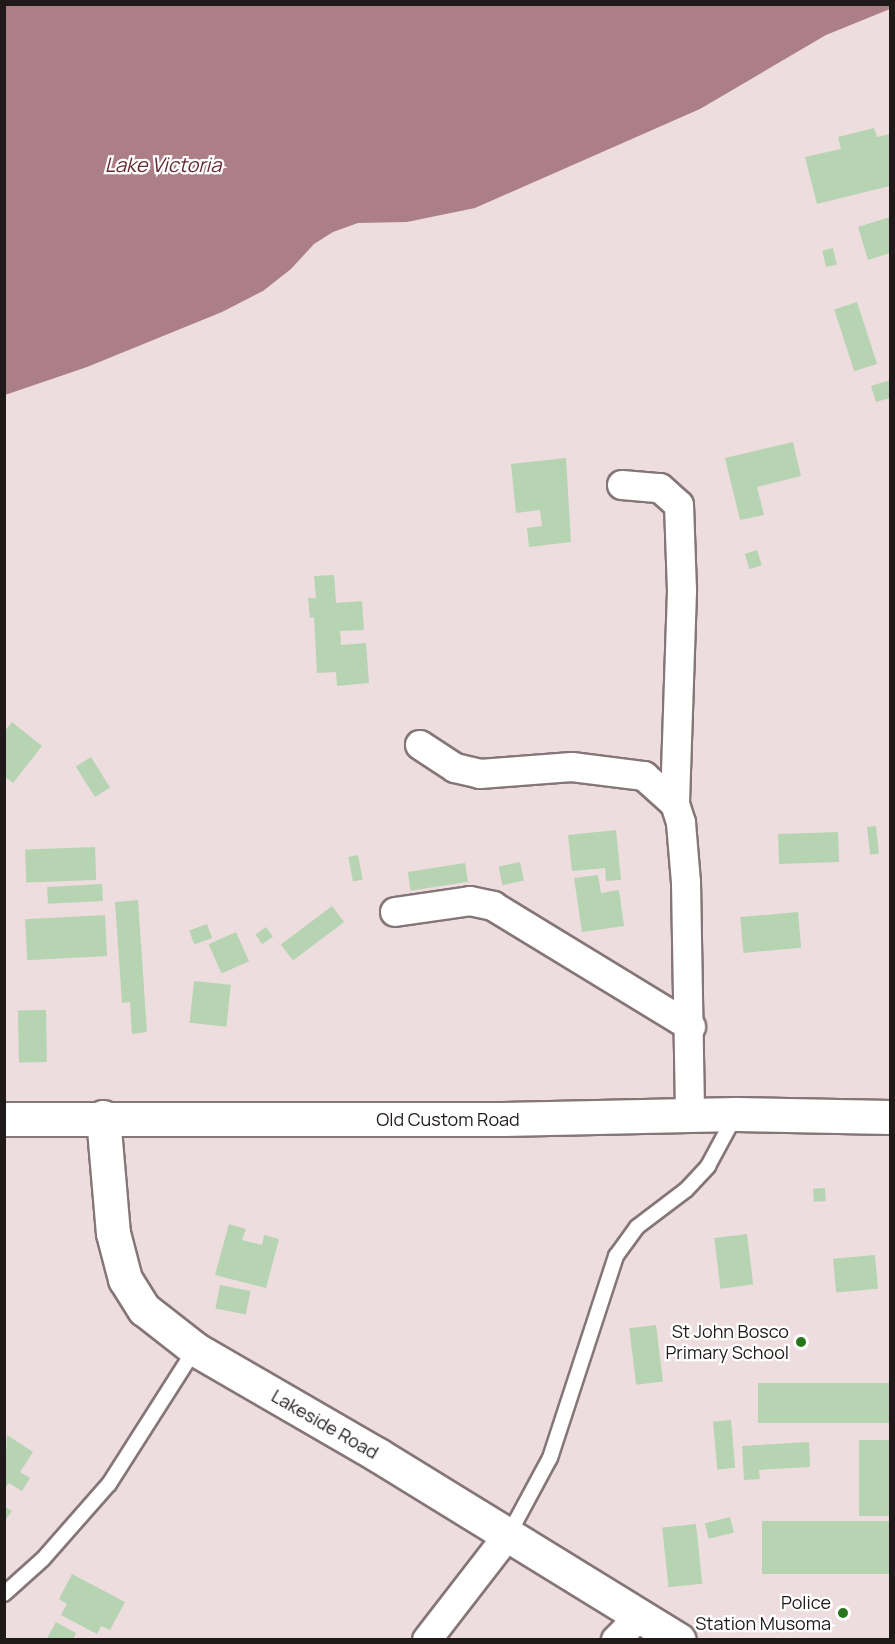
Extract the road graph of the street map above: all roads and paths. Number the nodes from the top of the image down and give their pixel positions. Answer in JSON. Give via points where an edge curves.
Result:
{"nodes":[{"id":1,"x":622,"y":485,"type":"dead end"},
{"id":2,"x":420,"y":745,"type":"dead end"},
{"id":3,"x":675,"y":804,"type":"junction"},
{"id":4,"x":395,"y":912,"type":"dead end"},
{"id":5,"x":691,"y":1027,"type":"junction"},
{"id":6,"x":736,"y":1114,"type":"junction"},
{"id":7,"x":690,"y":1115,"type":"junction"},
{"id":8,"x":103,"y":1117,"type":"junction"},
{"id":9,"x":891,"y":1117,"type":"edge"},
{"id":10,"x":4,"y":1119,"type":"edge"},
{"id":11,"x":195,"y":1349,"type":"junction"},
{"id":12,"x":508,"y":1534,"type":"junction"},
{"id":13,"x":4,"y":1594,"type":"edge"},
{"id":14,"x":640,"y":1616,"type":"junction"},
{"id":15,"x":427,"y":1640,"type":"edge"},
{"id":16,"x":616,"y":1640,"type":"edge"},
{"id":17,"x":680,"y":1640,"type":"edge"}],
"edges":[{"from":1,"to":3,"type":"street","via":[[660,488],[679,505],[681,602]]},
{"from":2,"to":3,"type":"street","via":[[455,768],[480,774],[572,767],[644,776]]},
{"from":3,"to":5,"type":"street","via":[[681,823],[686,882]]},
{"from":4,"to":5,"type":"street","via":[[459,902],[493,906]]},
{"from":5,"to":7,"type":"street"},
{"from":6,"to":7,"type":"street","name":"Old Custom Road"},
{"from":6,"to":9,"type":"street","name":"Old Custom Road"},
{"from":6,"to":12,"type":"lane","via":[[708,1166],[686,1190],[637,1227],[616,1256],[550,1458]]},
{"from":7,"to":8,"type":"street","name":"Old Custom Road","via":[[503,1119]]},
{"from":8,"to":10,"type":"street","name":"Old Custom Road"},
{"from":8,"to":11,"type":"street","name":"Lakeside Road","via":[[113,1233],[125,1279],[144,1309]]},
{"from":11,"to":12,"type":"street","name":"Lakeside Road"},
{"from":11,"to":13,"type":"lane","via":[[109,1484],[43,1559]]},
{"from":12,"to":14,"type":"street","name":"Lakeside Road"},
{"from":12,"to":15,"type":"street"},
{"from":14,"to":16,"type":"street"},
{"from":14,"to":17,"type":"street","name":"Lakeside Road"}]}
